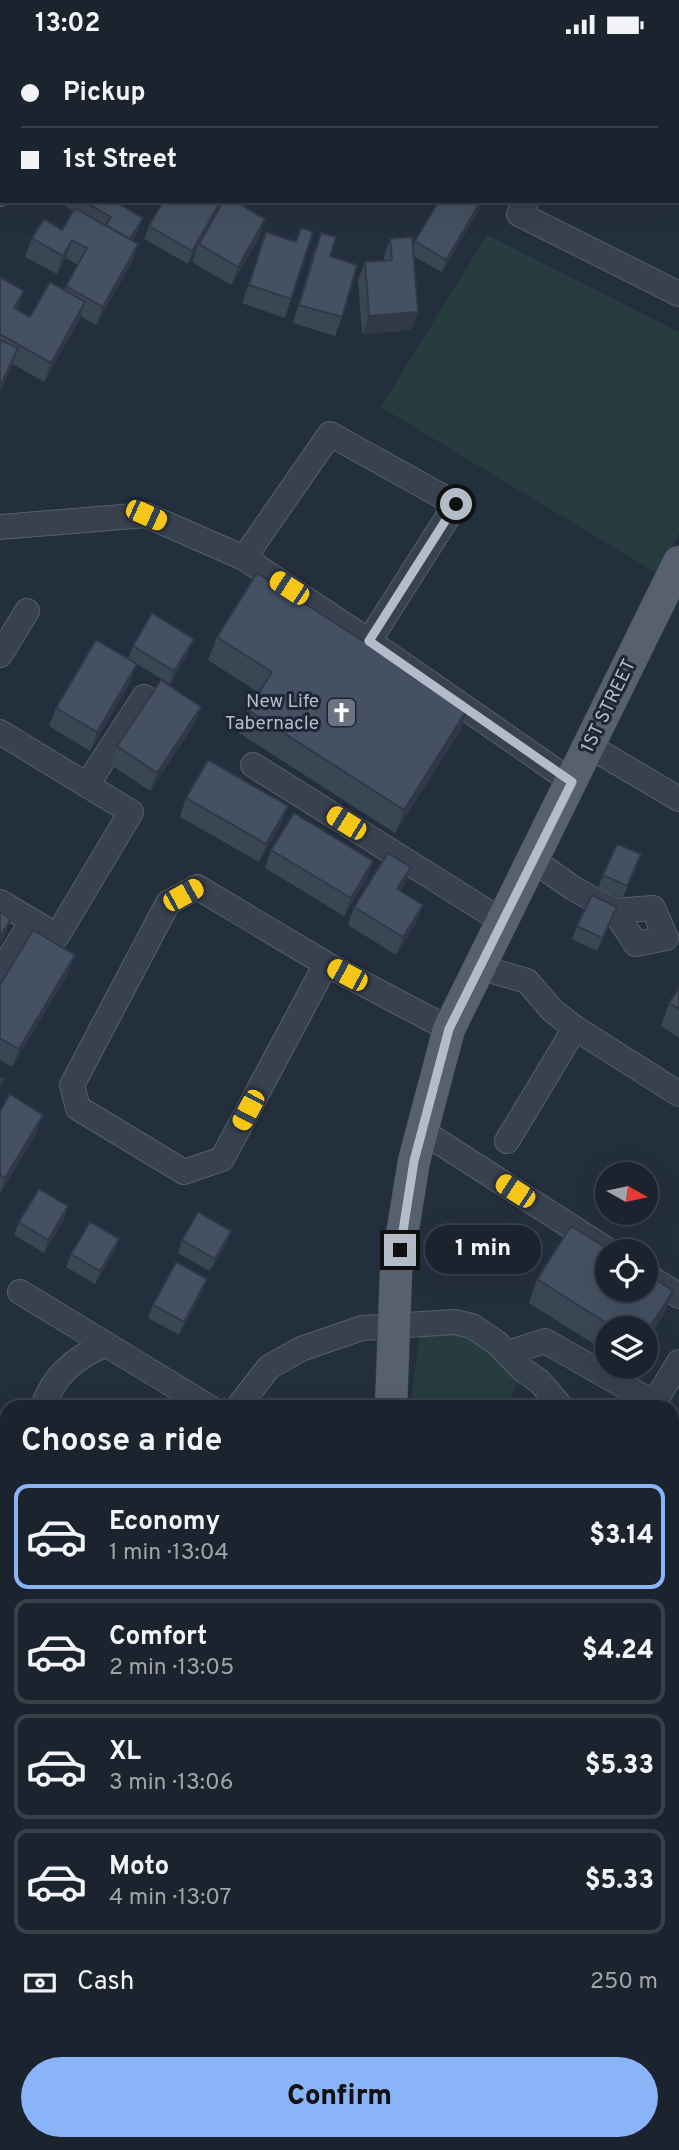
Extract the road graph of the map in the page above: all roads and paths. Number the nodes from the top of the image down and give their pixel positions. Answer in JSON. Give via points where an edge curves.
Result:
{"nodes":[{"id":1,"x":525,"y":203,"type":"edge"},
{"id":2,"x":679,"y":294,"type":"edge"},
{"id":3,"x":0,"y":527,"type":"edge"},
{"id":4,"x":244,"y":558,"type":"junction"},
{"id":5,"x":679,"y":562,"type":"edge"},
{"id":6,"x":27,"y":611,"type":"dead end"},
{"id":7,"x":369,"y":641,"type":"junction"},
{"id":8,"x":0,"y":655,"type":"edge"},
{"id":9,"x":144,"y":697,"type":"dead end"},
{"id":10,"x":0,"y":732,"type":"edge"},
{"id":11,"x":589,"y":746,"type":"junction"},
{"id":12,"x":253,"y":765,"type":"dead end"},
{"id":13,"x":572,"y":782,"type":"junction"},
{"id":14,"x":87,"y":785,"type":"junction"},
{"id":15,"x":679,"y":799,"type":"edge"},
{"id":16,"x":533,"y":860,"type":"junction"},
{"id":17,"x":0,"y":902,"type":"edge"},
{"id":18,"x":32,"y":921,"type":"junction"},
{"id":19,"x":502,"y":921,"type":"junction"},
{"id":20,"x":672,"y":943,"type":"edge"},
{"id":21,"x":326,"y":964,"type":"junction"},
{"id":22,"x":479,"y":967,"type":"junction"},
{"id":23,"x":0,"y":973,"type":"edge"},
{"id":24,"x":575,"y":1028,"type":"junction"},
{"id":25,"x":449,"y":1029,"type":"junction"},
{"id":26,"x":679,"y":1094,"type":"edge"},
{"id":27,"x":422,"y":1131,"type":"junction"},
{"id":28,"x":507,"y":1141,"type":"dead end"},
{"id":29,"x":595,"y":1242,"type":"edge"},
{"id":30,"x":658,"y":1283,"type":"edge"},
{"id":31,"x":20,"y":1292,"type":"dead end"},
{"id":32,"x":679,"y":1296,"type":"edge"},
{"id":33,"x":393,"y":1327,"type":"junction"},
{"id":34,"x":106,"y":1345,"type":"junction"},
{"id":35,"x":508,"y":1353,"type":"junction"},
{"id":36,"x":679,"y":1362,"type":"edge"},
{"id":37,"x":47,"y":1400,"type":"edge"},
{"id":38,"x":197,"y":1400,"type":"edge"},
{"id":39,"x":243,"y":1400,"type":"edge"},
{"id":40,"x":391,"y":1400,"type":"edge"},
{"id":41,"x":555,"y":1400,"type":"edge"},
{"id":42,"x":649,"y":1400,"type":"edge"},
{"id":43,"x":656,"y":1400,"type":"edge"}],
"edges":[{"from":1,"to":2,"type":"street","via":[[519,214]]},
{"from":3,"to":4,"type":"street","via":[[146,515]]},
{"from":4,"to":7,"type":"street"},
{"from":4,"to":7,"type":"street","via":[[330,434],[456,504]]},
{"from":5,"to":11,"type":"main road","name":"1ST STREET"},
{"from":6,"to":8,"type":"street"},
{"from":7,"to":13,"type":"street"},
{"from":9,"to":14,"type":"street"},
{"from":10,"to":14,"type":"street"},
{"from":11,"to":13,"type":"main road","name":"1ST STREET"},
{"from":11,"to":15,"type":"street"},
{"from":12,"to":19,"type":"street"},
{"from":13,"to":16,"type":"main road","name":"1ST STREET"},
{"from":14,"to":18,"type":"street","via":[[131,812],[57,936]]},
{"from":16,"to":19,"type":"main road","name":"1ST STREET"},
{"from":16,"to":20,"type":"street","via":[[614,911],[636,944]]},
{"from":17,"to":18,"type":"street"},
{"from":18,"to":23,"type":"street"},
{"from":19,"to":22,"type":"main road","name":"1ST STREET"},
{"from":21,"to":21,"type":"street","via":[[197,887],[168,903],[72,1085],[78,1108],[184,1172],[222,1159]]},
{"from":21,"to":25,"type":"street"},
{"from":22,"to":24,"type":"street","via":[[527,981]]},
{"from":22,"to":25,"type":"main road","name":"1ST STREET"},
{"from":24,"to":26,"type":"street"},
{"from":24,"to":28,"type":"street"},
{"from":25,"to":27,"type":"main road","name":"1ST STREET"},
{"from":27,"to":29,"type":"street"},
{"from":27,"to":33,"type":"main road","name":"1ST STREET","via":[[396,1272]]},
{"from":30,"to":32,"type":"street"},
{"from":31,"to":34,"type":"street"},
{"from":33,"to":35,"type":"street","via":[[454,1322],[472,1326]]},
{"from":33,"to":39,"type":"street","via":[[362,1328],[301,1349],[269,1367]]},
{"from":33,"to":40,"type":"main road","name":"1ST STREET"},
{"from":34,"to":37,"type":"street","via":[[82,1355],[60,1374]]},
{"from":34,"to":38,"type":"street"},
{"from":35,"to":41,"type":"street"},
{"from":35,"to":42,"type":"street","via":[[545,1341]]},
{"from":36,"to":43,"type":"street"}]}
